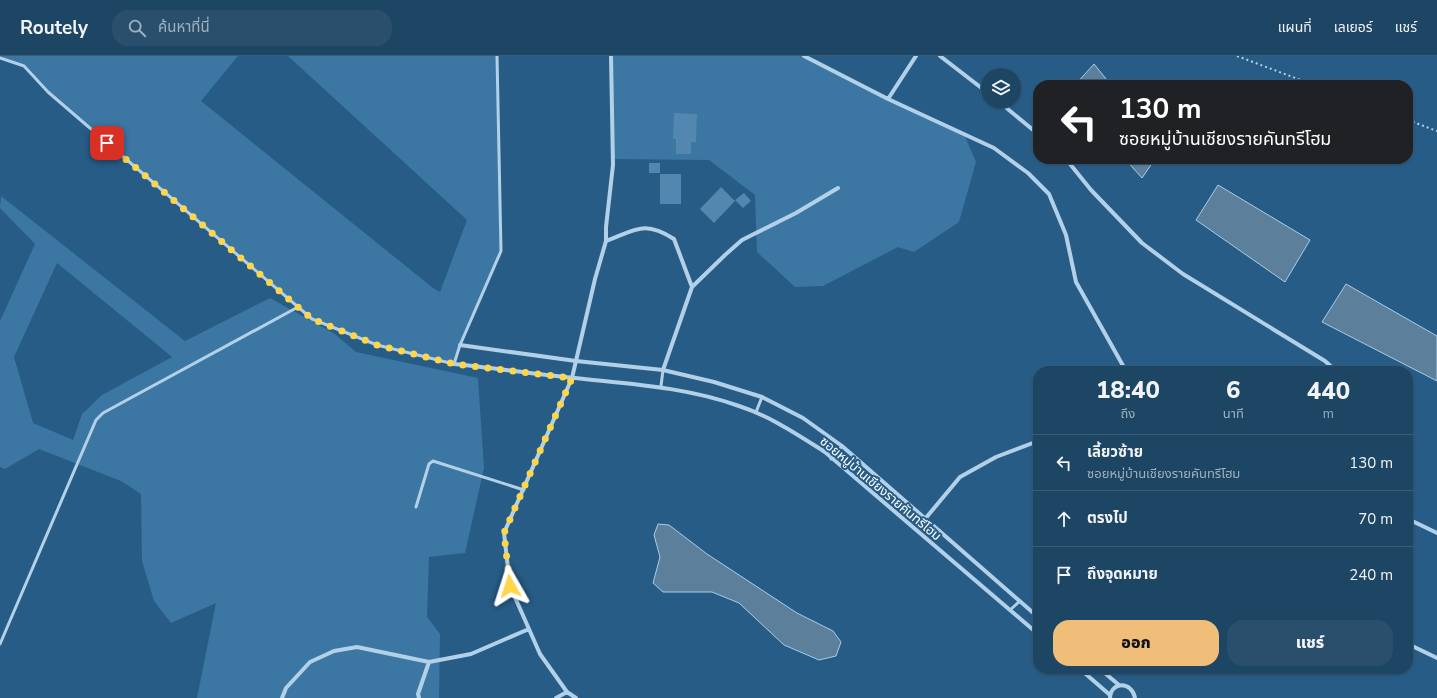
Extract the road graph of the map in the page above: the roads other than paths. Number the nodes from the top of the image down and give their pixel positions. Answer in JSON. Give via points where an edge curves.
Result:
{"nodes":[{"id":1,"x":497,"y":56,"type":"edge"},
{"id":2,"x":611,"y":56,"type":"edge"},
{"id":3,"x":804,"y":56,"type":"edge"},
{"id":4,"x":916,"y":56,"type":"edge"},
{"id":5,"x":940,"y":56,"type":"edge"},
{"id":6,"x":0,"y":58,"type":"edge"},
{"id":7,"x":981,"y":88,"type":"edge"},
{"id":8,"x":888,"y":99,"type":"junction"},
{"id":9,"x":1006,"y":108,"type":"edge"},
{"id":10,"x":1033,"y":130,"type":"edge"},
{"id":11,"x":1070,"y":164,"type":"edge"},
{"id":12,"x":838,"y":188,"type":"dead end"},
{"id":13,"x":606,"y":241,"type":"junction"},
{"id":14,"x":692,"y":287,"type":"junction"},
{"id":15,"x":298,"y":307,"type":"junction"},
{"id":16,"x":460,"y":345,"type":"junction"},
{"id":17,"x":576,"y":360,"type":"junction"},
{"id":18,"x":454,"y":364,"type":"junction"},
{"id":19,"x":1123,"y":366,"type":"edge"},
{"id":20,"x":1330,"y":366,"type":"edge"},
{"id":21,"x":663,"y":370,"type":"junction"},
{"id":22,"x":572,"y":378,"type":"junction"},
{"id":23,"x":661,"y":386,"type":"junction"},
{"id":24,"x":762,"y":397,"type":"junction"},
{"id":25,"x":756,"y":412,"type":"junction"},
{"id":26,"x":1033,"y":442,"type":"edge"},
{"id":27,"x":842,"y":446,"type":"junction"},
{"id":28,"x":831,"y":459,"type":"junction"},
{"id":29,"x":524,"y":490,"type":"junction"},
{"id":30,"x":416,"y":507,"type":"dead end"},
{"id":31,"x":925,"y":518,"type":"junction"},
{"id":32,"x":1413,"y":521,"type":"edge"},
{"id":33,"x":1437,"y":533,"type":"edge"},
{"id":34,"x":1020,"y":601,"type":"junction"},
{"id":35,"x":1010,"y":610,"type":"junction"},
{"id":36,"x":1033,"y":613,"type":"edge"},
{"id":37,"x":530,"y":629,"type":"junction"},
{"id":38,"x":1033,"y":630,"type":"edge"},
{"id":39,"x":0,"y":644,"type":"edge"},
{"id":40,"x":1413,"y":646,"type":"edge"},
{"id":41,"x":1437,"y":658,"type":"edge"},
{"id":42,"x":429,"y":662,"type":"junction"},
{"id":43,"x":1086,"y":674,"type":"edge"},
{"id":44,"x":1106,"y":674,"type":"edge"},
{"id":45,"x":1120,"y":685,"type":"junction"},
{"id":46,"x":567,"y":692,"type":"junction"},
{"id":47,"x":1110,"y":696,"type":"edge"},
{"id":48,"x":282,"y":698,"type":"edge"},
{"id":49,"x":419,"y":698,"type":"edge"},
{"id":50,"x":556,"y":698,"type":"edge"},
{"id":51,"x":576,"y":698,"type":"edge"},
{"id":52,"x":1135,"y":698,"type":"edge"}],
"edges":[{"from":1,"to":16,"type":"lane","via":[[501,251]]},
{"from":2,"to":13,"type":"street","via":[[613,165]]},
{"from":3,"to":8,"type":"street"},
{"from":4,"to":8,"type":"street"},
{"from":5,"to":7,"type":"street"},
{"from":6,"to":15,"type":"lane","via":[[24,66],[48,92]]},
{"from":8,"to":19,"type":"street","via":[[994,148],[1028,173],[1049,194],[1066,235],[1076,282]]},
{"from":9,"to":10,"type":"street"},
{"from":11,"to":20,"type":"street","via":[[1091,190],[1142,243],[1183,274]]},
{"from":12,"to":14,"type":"street","via":[[742,240]]},
{"from":13,"to":14,"type":"street","via":[[643,227],[664,233],[674,239]]},
{"from":13,"to":17,"type":"street"},
{"from":14,"to":21,"type":"street"},
{"from":15,"to":18,"type":"lane","via":[[312,319],[377,345]]},
{"from":15,"to":39,"type":"lane","via":[[103,413],[96,420]]},
{"from":16,"to":17,"type":"street"},
{"from":16,"to":18,"type":"lane"},
{"from":17,"to":21,"type":"street"},
{"from":17,"to":22,"type":"street"},
{"from":18,"to":22,"type":"street","name":"ซอยหมู่บ้านเชียงรายคันทรีโฮม"},
{"from":21,"to":23,"type":"lane"},
{"from":21,"to":24,"type":"street"},
{"from":22,"to":23,"type":"street","name":"ซอยหมู่บ้านเชียงรายคันทรีโฮม"},
{"from":22,"to":29,"type":"street"},
{"from":23,"to":25,"type":"street","name":"ซอยหมู่บ้านเชียงรายคันทรีโฮม","via":[[739,405]]},
{"from":24,"to":25,"type":"lane"},
{"from":24,"to":27,"type":"street","via":[[803,418]]},
{"from":25,"to":28,"type":"street","name":"ซอยหมู่บ้านเชียงรายคันทรีโฮม","via":[[794,432],[825,452]]},
{"from":26,"to":31,"type":"street","via":[[996,457],[960,477]]},
{"from":27,"to":28,"type":"lane"},
{"from":27,"to":31,"type":"street"},
{"from":28,"to":35,"type":"street","name":"ซอยหมู่บ้านเชียงรายคันทรีโฮม"},
{"from":29,"to":30,"type":"lane","via":[[433,461],[429,464]]},
{"from":29,"to":37,"type":"street","via":[[504,533],[510,586]]},
{"from":31,"to":34,"type":"street"},
{"from":32,"to":33,"type":"street"},
{"from":34,"to":35,"type":"lane"},
{"from":34,"to":36,"type":"street"},
{"from":35,"to":38,"type":"street","name":"ซอยหมู่บ้านเชียงรายคันทรีโฮม"},
{"from":37,"to":42,"type":"street","via":[[471,654]]},
{"from":37,"to":46,"type":"street","via":[[540,654]]},
{"from":40,"to":41,"type":"street"},
{"from":42,"to":48,"type":"street","via":[[357,647],[334,651],[310,662],[286,688]]},
{"from":42,"to":49,"type":"street","via":[[418,694]]},
{"from":43,"to":47,"type":"street"},
{"from":44,"to":45,"type":"street"},
{"from":45,"to":47,"type":"street","via":[[1115,687]]},
{"from":45,"to":52,"type":"street","via":[[1131,688]]},
{"from":46,"to":50,"type":"street"},
{"from":46,"to":51,"type":"street"}]}
